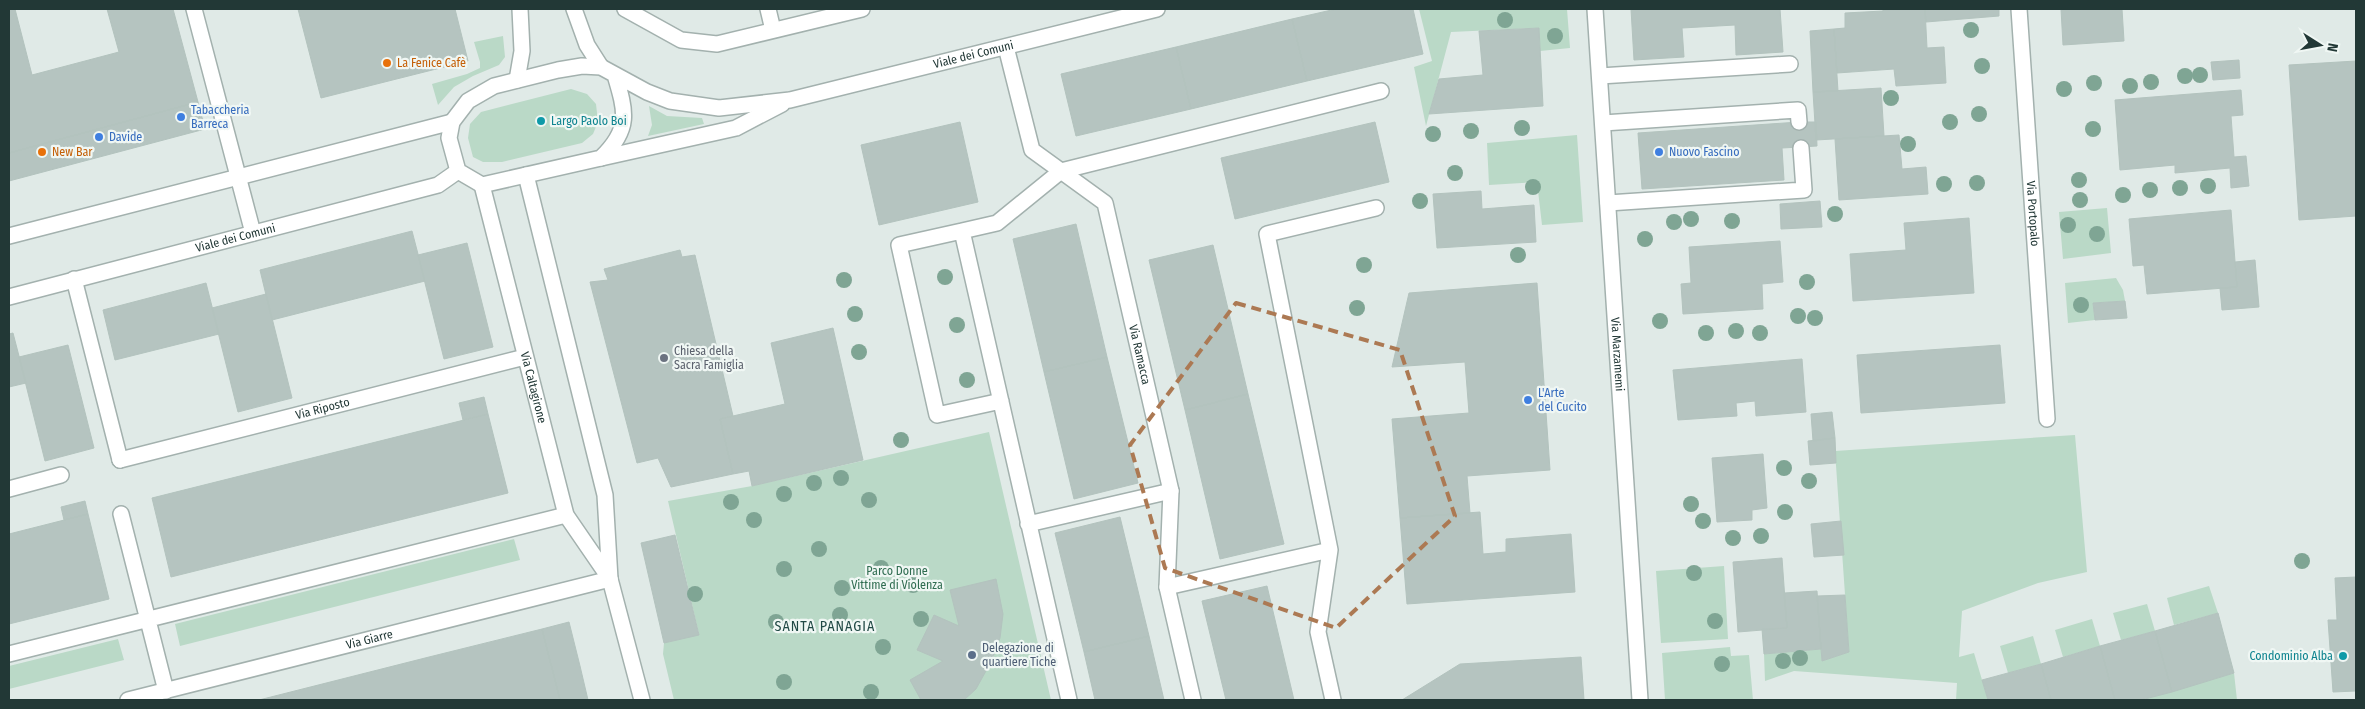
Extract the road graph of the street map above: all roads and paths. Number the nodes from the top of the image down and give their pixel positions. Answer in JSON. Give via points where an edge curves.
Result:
{"nodes":[{"id":1,"x":194,"y":9,"type":"edge"},
{"id":2,"x":520,"y":9,"type":"edge"},
{"id":3,"x":574,"y":9,"type":"edge"},
{"id":4,"x":625,"y":9,"type":"edge"},
{"id":5,"x":768,"y":9,"type":"edge"},
{"id":6,"x":862,"y":9,"type":"edge"},
{"id":7,"x":1157,"y":9,"type":"edge"},
{"id":8,"x":1595,"y":9,"type":"edge"},
{"id":9,"x":2019,"y":9,"type":"edge"},
{"id":10,"x":773,"y":30,"type":"junction"},
{"id":11,"x":1006,"y":48,"type":"junction"},
{"id":12,"x":1790,"y":64,"type":"dead end"},
{"id":13,"x":608,"y":71,"type":"junction"},
{"id":14,"x":1600,"y":76,"type":"junction"},
{"id":15,"x":517,"y":80,"type":"junction"},
{"id":16,"x":1381,"y":91,"type":"dead end"},
{"id":17,"x":790,"y":100,"type":"junction"},
{"id":18,"x":452,"y":122,"type":"junction"},
{"id":19,"x":1799,"y":122,"type":"dead end"},
{"id":20,"x":1603,"y":123,"type":"junction"},
{"id":21,"x":1801,"y":148,"type":"dead end"},
{"id":22,"x":601,"y":158,"type":"junction"},
{"id":23,"x":458,"y":171,"type":"junction"},
{"id":24,"x":1061,"y":171,"type":"junction"},
{"id":25,"x":526,"y":175,"type":"junction"},
{"id":26,"x":239,"y":177,"type":"junction"},
{"id":27,"x":482,"y":185,"type":"junction"},
{"id":28,"x":1608,"y":203,"type":"junction"},
{"id":29,"x":1376,"y":208,"type":"dead end"},
{"id":30,"x":962,"y":231,"type":"junction"},
{"id":31,"x":254,"y":233,"type":"junction"},
{"id":32,"x":9,"y":236,"type":"edge"},
{"id":33,"x":74,"y":279,"type":"junction"},
{"id":34,"x":9,"y":297,"type":"edge"},
{"id":35,"x":525,"y":357,"type":"junction"},
{"id":36,"x":1000,"y":401,"type":"junction"},
{"id":37,"x":2047,"y":419,"type":"dead end"},
{"id":38,"x":60,"y":476,"type":"dead end"},
{"id":39,"x":9,"y":489,"type":"edge"},
{"id":40,"x":1171,"y":491,"type":"junction"},
{"id":41,"x":121,"y":514,"type":"dead end"},
{"id":42,"x":566,"y":515,"type":"junction"},
{"id":43,"x":1028,"y":524,"type":"junction"},
{"id":44,"x":1330,"y":550,"type":"junction"},
{"id":45,"x":610,"y":579,"type":"junction"},
{"id":46,"x":1167,"y":587,"type":"junction"},
{"id":47,"x":148,"y":620,"type":"junction"},
{"id":48,"x":9,"y":654,"type":"edge"},
{"id":49,"x":166,"y":691,"type":"junction"},
{"id":50,"x":151,"y":697,"type":"edge"},
{"id":51,"x":128,"y":700,"type":"edge"},
{"id":52,"x":642,"y":700,"type":"edge"},
{"id":53,"x":1069,"y":700,"type":"edge"},
{"id":54,"x":1192,"y":700,"type":"edge"},
{"id":55,"x":1333,"y":700,"type":"edge"},
{"id":56,"x":1640,"y":700,"type":"edge"}],
"edges":[{"from":1,"to":26,"type":"street"},
{"from":2,"to":15,"type":"street","via":[[522,52]]},
{"from":3,"to":13,"type":"street","via":[[587,45]]},
{"from":4,"to":10,"type":"street","via":[[681,40],[717,44]]},
{"from":5,"to":10,"type":"street"},
{"from":6,"to":10,"type":"street"},
{"from":7,"to":11,"type":"street","name":"Viale dei Comuni"},
{"from":8,"to":14,"type":"street","name":"Via Marzamemi"},
{"from":9,"to":37,"type":"street","name":"Via Portopalo"},
{"from":11,"to":17,"type":"street","name":"Viale dei Comuni"},
{"from":11,"to":24,"type":"street","name":"Via Ramacca","via":[[1032,150]]},
{"from":12,"to":14,"type":"street"},
{"from":13,"to":15,"type":"street","via":[[574,67]]},
{"from":13,"to":17,"type":"street","via":[[670,101],[719,108]]},
{"from":13,"to":22,"type":"street","via":[[622,98],[624,119],[615,144]]},
{"from":14,"to":20,"type":"street","name":"Via Marzamemi"},
{"from":15,"to":18,"type":"street","via":[[494,86],[468,100]]},
{"from":16,"to":24,"type":"street"},
{"from":17,"to":22,"type":"street","via":[[736,128]]},
{"from":18,"to":23,"type":"street","via":[[449,138]]},
{"from":18,"to":26,"type":"street"},
{"from":19,"to":20,"type":"street","via":[[1798,110]]},
{"from":20,"to":28,"type":"street","name":"Via Marzamemi"},
{"from":21,"to":28,"type":"street","via":[[1804,190]]},
{"from":22,"to":25,"type":"street"},
{"from":23,"to":27,"type":"street"},
{"from":23,"to":31,"type":"street","name":"Viale dei Comuni","via":[[438,185]]},
{"from":24,"to":30,"type":"street","via":[[997,223]]},
{"from":24,"to":40,"type":"street","name":"Via Ramacca","via":[[1105,203]]},
{"from":25,"to":27,"type":"street"},
{"from":25,"to":45,"type":"street","name":"Via Caltagirone","via":[[606,495]]},
{"from":26,"to":31,"type":"street"},
{"from":26,"to":32,"type":"street"},
{"from":27,"to":35,"type":"street","name":"Via Caltagirone"},
{"from":28,"to":56,"type":"street","name":"Via Marzamemi"},
{"from":29,"to":44,"type":"street","via":[[1267,234]]},
{"from":30,"to":36,"type":"street"},
{"from":30,"to":36,"type":"street","via":[[898,245],[937,415]]},
{"from":31,"to":33,"type":"street","name":"Viale dei Comuni"},
{"from":33,"to":34,"type":"street","name":"Viale dei Comuni"},
{"from":33,"to":35,"type":"street","name":"Via Riposto","via":[[120,460]]},
{"from":35,"to":42,"type":"street","name":"Via Caltagirone"},
{"from":36,"to":43,"type":"street"},
{"from":38,"to":39,"type":"street"},
{"from":40,"to":43,"type":"street"},
{"from":40,"to":46,"type":"street","name":"Via Ramacca"},
{"from":41,"to":47,"type":"street"},
{"from":42,"to":45,"type":"street","name":"Via Caltagirone"},
{"from":42,"to":47,"type":"street"},
{"from":43,"to":53,"type":"street"},
{"from":44,"to":46,"type":"street"},
{"from":44,"to":55,"type":"street","via":[[1318,632]]},
{"from":45,"to":49,"type":"street","name":"Via Giarre"},
{"from":45,"to":52,"type":"street","name":"Via Caltagirone"},
{"from":46,"to":54,"type":"street","name":"Via Ramacca"},
{"from":47,"to":48,"type":"street"},
{"from":47,"to":49,"type":"street"},
{"from":49,"to":50,"type":"street","name":"Via Giarre"},
{"from":50,"to":51,"type":"street","name":"Via Giarre"}]}
